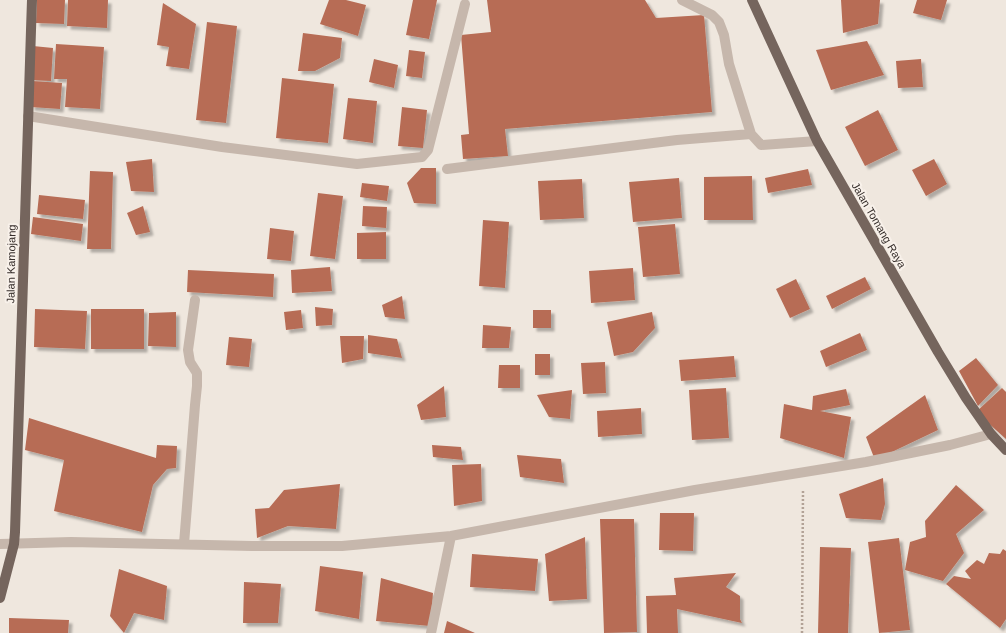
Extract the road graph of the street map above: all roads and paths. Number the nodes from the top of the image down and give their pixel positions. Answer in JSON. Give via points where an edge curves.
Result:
{"nodes":[{"id":1,"x":32,"y":0,"type":"edge"},
{"id":2,"x":682,"y":0,"type":"edge"},
{"id":3,"x":752,"y":0,"type":"edge"},
{"id":4,"x":465,"y":4,"type":"dead end"},
{"id":5,"x":28,"y":116,"type":"junction"},
{"id":6,"x":753,"y":137,"type":"junction"},
{"id":7,"x":816,"y":138,"type":"junction"},
{"id":8,"x":447,"y":169,"type":"dead end"},
{"id":9,"x":195,"y":300,"type":"dead end"},
{"id":10,"x":992,"y":434,"type":"junction"},
{"id":11,"x":1006,"y":450,"type":"edge"},
{"id":12,"x":803,"y":472,"type":"junction"},
{"id":13,"x":451,"y":536,"type":"junction"},
{"id":14,"x":0,"y":544,"type":"edge"},
{"id":15,"x":14,"y":544,"type":"junction"},
{"id":16,"x":184,"y":544,"type":"junction"},
{"id":17,"x":0,"y":598,"type":"edge"},
{"id":18,"x":431,"y":633,"type":"edge"},
{"id":19,"x":802,"y":633,"type":"edge"}],
"edges":[{"from":1,"to":5,"type":"main road","name":"Jalan Kamojang"},
{"from":2,"to":6,"type":"street","via":[[712,15],[719,22],[729,64]]},
{"from":3,"to":7,"type":"main road","name":"Jalan Tomang Raya"},
{"from":4,"to":5,"type":"street","via":[[428,150],[422,157],[357,164],[222,147]]},
{"from":5,"to":15,"type":"main road","name":"Jalan Kamojang"},
{"from":6,"to":7,"type":"street"},
{"from":6,"to":8,"type":"street","via":[[678,140]]},
{"from":7,"to":10,"type":"main road","name":"Jalan Tomang Raya","via":[[938,352]]},
{"from":9,"to":16,"type":"street","via":[[188,350],[190,362],[197,373],[197,386]]},
{"from":10,"to":11,"type":"main road","name":"Jalan Tomang Raya"},
{"from":10,"to":12,"type":"street","via":[[871,461]]},
{"from":12,"to":13,"type":"street"},
{"from":12,"to":19,"type":"path"},
{"from":13,"to":16,"type":"street","via":[[342,546]]},
{"from":13,"to":18,"type":"street"},
{"from":14,"to":15,"type":"street"},
{"from":15,"to":16,"type":"street"},
{"from":15,"to":17,"type":"main road","name":"Jalan Kamojang"}]}
